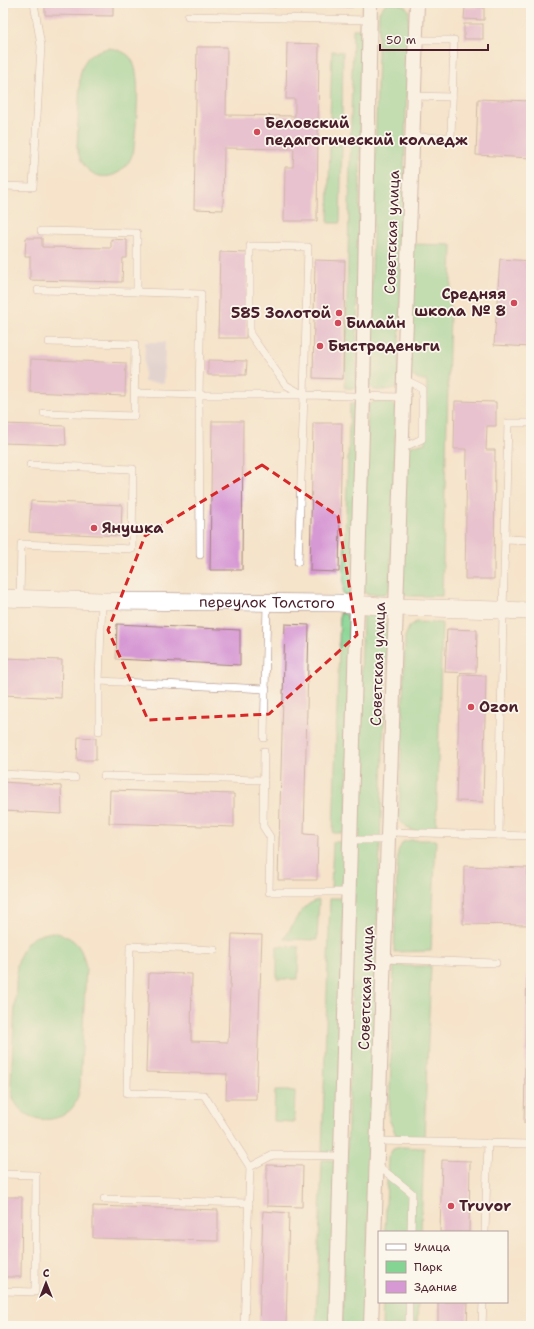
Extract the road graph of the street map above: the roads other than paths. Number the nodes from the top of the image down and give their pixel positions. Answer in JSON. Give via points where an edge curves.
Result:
{"nodes":[{"id":1,"x":34,"y":3,"type":"edge"},
{"id":2,"x":370,"y":3,"type":"edge"},
{"id":3,"x":417,"y":3,"type":"edge"},
{"id":4,"x":188,"y":16,"type":"dead end"},
{"id":5,"x":370,"y":20,"type":"junction"},
{"id":6,"x":416,"y":40,"type":"junction"},
{"id":7,"x":414,"y":96,"type":"junction"},
{"id":8,"x":452,"y":97,"type":"junction"},
{"id":9,"x":412,"y":137,"type":"junction"},
{"id":10,"x":3,"y":186,"type":"edge"},
{"id":11,"x":41,"y":231,"type":"dead end"},
{"id":12,"x":38,"y":290,"type":"dead end"},
{"id":13,"x":137,"y":292,"type":"junction"},
{"id":14,"x":49,"y":342,"type":"dead end"},
{"id":15,"x":404,"y":379,"type":"junction"},
{"id":16,"x":135,"y":393,"type":"junction"},
{"id":17,"x":304,"y":394,"type":"junction"},
{"id":18,"x":199,"y":395,"type":"junction"},
{"id":19,"x":364,"y":396,"type":"junction"},
{"id":20,"x":403,"y":397,"type":"junction"},
{"id":21,"x":44,"y":413,"type":"dead end"},
{"id":22,"x":531,"y":423,"type":"edge"},
{"id":23,"x":402,"y":448,"type":"junction"},
{"id":24,"x":30,"y":465,"type":"dead end"},
{"id":25,"x":505,"y":539,"type":"junction"},
{"id":26,"x":531,"y":540,"type":"edge"},
{"id":27,"x":200,"y":554,"type":"dead end"},
{"id":28,"x":298,"y":562,"type":"dead end"},
{"id":29,"x":3,"y":598,"type":"edge"},
{"id":30,"x":20,"y":598,"type":"junction"},
{"id":31,"x":102,"y":601,"type":"junction"},
{"id":32,"x":267,"y":602,"type":"junction"},
{"id":33,"x":356,"y":606,"type":"junction"},
{"id":34,"x":396,"y":607,"type":"junction"},
{"id":35,"x":503,"y":610,"type":"junction"},
{"id":36,"x":531,"y":611,"type":"edge"},
{"id":37,"x":99,"y":682,"type":"junction"},
{"id":38,"x":266,"y":689,"type":"junction"},
{"id":39,"x":99,"y":731,"type":"dead end"},
{"id":40,"x":264,"y":738,"type":"dead end"},
{"id":41,"x":264,"y":751,"type":"dead end"},
{"id":42,"x":3,"y":774,"type":"edge"},
{"id":43,"x":104,"y":776,"type":"dead end"},
{"id":44,"x":75,"y":778,"type":"dead end"},
{"id":45,"x":264,"y":780,"type":"junction"},
{"id":46,"x":499,"y":835,"type":"junction"},
{"id":47,"x":388,"y":836,"type":"junction"},
{"id":48,"x":531,"y":836,"type":"edge"},
{"id":49,"x":350,"y":840,"type":"junction"},
{"id":50,"x":349,"y":892,"type":"junction"},
{"id":51,"x":215,"y":950,"type":"dead end"},
{"id":52,"x":384,"y":960,"type":"junction"},
{"id":53,"x":496,"y":963,"type":"dead end"},
{"id":54,"x":378,"y":1141,"type":"junction"},
{"id":55,"x":488,"y":1143,"type":"junction"},
{"id":56,"x":531,"y":1144,"type":"edge"},
{"id":57,"x":342,"y":1156,"type":"junction"},
{"id":58,"x":377,"y":1165,"type":"junction"},
{"id":59,"x":250,"y":1167,"type":"junction"},
{"id":60,"x":3,"y":1174,"type":"edge"},
{"id":61,"x":104,"y":1199,"type":"dead end"},
{"id":62,"x":249,"y":1203,"type":"junction"},
{"id":63,"x":411,"y":1231,"type":"edge"},
{"id":64,"x":485,"y":1231,"type":"edge"},
{"id":65,"x":376,"y":1259,"type":"edge"},
{"id":66,"x":3,"y":1291,"type":"edge"},
{"id":67,"x":409,"y":1303,"type":"edge"},
{"id":68,"x":482,"y":1303,"type":"edge"},
{"id":69,"x":244,"y":1326,"type":"edge"},
{"id":70,"x":336,"y":1326,"type":"edge"},
{"id":71,"x":371,"y":1326,"type":"edge"},
{"id":72,"x":409,"y":1326,"type":"edge"},
{"id":73,"x":482,"y":1326,"type":"edge"}],
"edges":[{"from":1,"to":10,"type":"lane","via":[[41,46],[33,187]]},
{"from":2,"to":5,"type":"street","name":"Советская улица"},
{"from":3,"to":6,"type":"street","name":"Советская улица"},
{"from":4,"to":5,"type":"lane"},
{"from":5,"to":19,"type":"street","name":"Советская улица"},
{"from":6,"to":7,"type":"street","name":"Советская улица"},
{"from":6,"to":8,"type":"lane","via":[[454,40]]},
{"from":7,"to":8,"type":"lane"},
{"from":7,"to":9,"type":"street","name":"Советская улица"},
{"from":8,"to":9,"type":"lane","via":[[451,137]]},
{"from":9,"to":15,"type":"street","name":"Советская улица"},
{"from":11,"to":13,"type":"lane","via":[[137,233]]},
{"from":12,"to":13,"type":"lane"},
{"from":13,"to":18,"type":"lane","via":[[201,294]]},
{"from":14,"to":16,"type":"lane","via":[[135,344]]},
{"from":15,"to":20,"type":"street","name":"Советская улица"},
{"from":15,"to":23,"type":"lane","via":[[422,388],[422,439]]},
{"from":16,"to":18,"type":"lane"},
{"from":16,"to":21,"type":"lane","via":[[134,416]]},
{"from":17,"to":17,"type":"lane","via":[[308,247],[250,246],[250,334],[286,385]]},
{"from":17,"to":18,"type":"lane"},
{"from":17,"to":19,"type":"lane"},
{"from":17,"to":28,"type":"lane"},
{"from":18,"to":27,"type":"lane"},
{"from":19,"to":20,"type":"lane"},
{"from":19,"to":33,"type":"street","name":"Советская улица"},
{"from":20,"to":23,"type":"street","name":"Советская улица"},
{"from":22,"to":25,"type":"lane","via":[[508,423]]},
{"from":23,"to":34,"type":"street","name":"Советская улица"},
{"from":24,"to":30,"type":"lane","via":[[134,469],[132,548],[21,544]]},
{"from":25,"to":26,"type":"lane"},
{"from":25,"to":35,"type":"lane"},
{"from":29,"to":30,"type":"street","name":"переулок Толстого"},
{"from":30,"to":31,"type":"street","name":"переулок Толстого"},
{"from":31,"to":32,"type":"street","name":"переулок Толстого"},
{"from":31,"to":37,"type":"lane"},
{"from":32,"to":33,"type":"street","name":"переулок Толстого","via":[[338,603]]},
{"from":32,"to":38,"type":"lane"},
{"from":33,"to":34,"type":"street","name":"переулок Толстого"},
{"from":33,"to":49,"type":"street","name":"Советская улица"},
{"from":34,"to":35,"type":"street","name":"переулок Толстого"},
{"from":34,"to":47,"type":"street","name":"Советская улица"},
{"from":35,"to":36,"type":"street","name":"переулок Толстого"},
{"from":35,"to":46,"type":"lane"},
{"from":37,"to":38,"type":"lane"},
{"from":37,"to":39,"type":"lane"},
{"from":38,"to":40,"type":"lane"},
{"from":41,"to":45,"type":"lane"},
{"from":42,"to":44,"type":"lane"},
{"from":43,"to":45,"type":"lane"},
{"from":45,"to":50,"type":"lane","via":[[263,826],[270,837],[269,892]]},
{"from":46,"to":47,"type":"lane"},
{"from":46,"to":48,"type":"lane"},
{"from":47,"to":49,"type":"lane"},
{"from":47,"to":52,"type":"street","name":"Советская улица"},
{"from":49,"to":50,"type":"street","name":"Советская улица"},
{"from":50,"to":57,"type":"street","name":"Советская улица"},
{"from":51,"to":59,"type":"lane","via":[[130,946],[127,1093],[204,1095]]},
{"from":52,"to":53,"type":"lane"},
{"from":52,"to":54,"type":"street","name":"Советская улица"},
{"from":54,"to":55,"type":"lane"},
{"from":54,"to":58,"type":"street","name":"Советская улица"},
{"from":55,"to":56,"type":"lane"},
{"from":55,"to":64,"type":"lane"},
{"from":57,"to":59,"type":"lane","via":[[273,1155]]},
{"from":57,"to":70,"type":"street","name":"Советская улица"},
{"from":58,"to":63,"type":"lane","via":[[412,1193]]},
{"from":58,"to":65,"type":"street","name":"Советская улица"},
{"from":59,"to":62,"type":"lane"},
{"from":60,"to":66,"type":"lane","via":[[36,1175],[35,1292]]},
{"from":61,"to":62,"type":"lane"},
{"from":62,"to":69,"type":"lane"},
{"from":65,"to":71,"type":"street","name":"Советская улица"},
{"from":67,"to":72,"type":"lane"},
{"from":68,"to":73,"type":"lane"}]}
